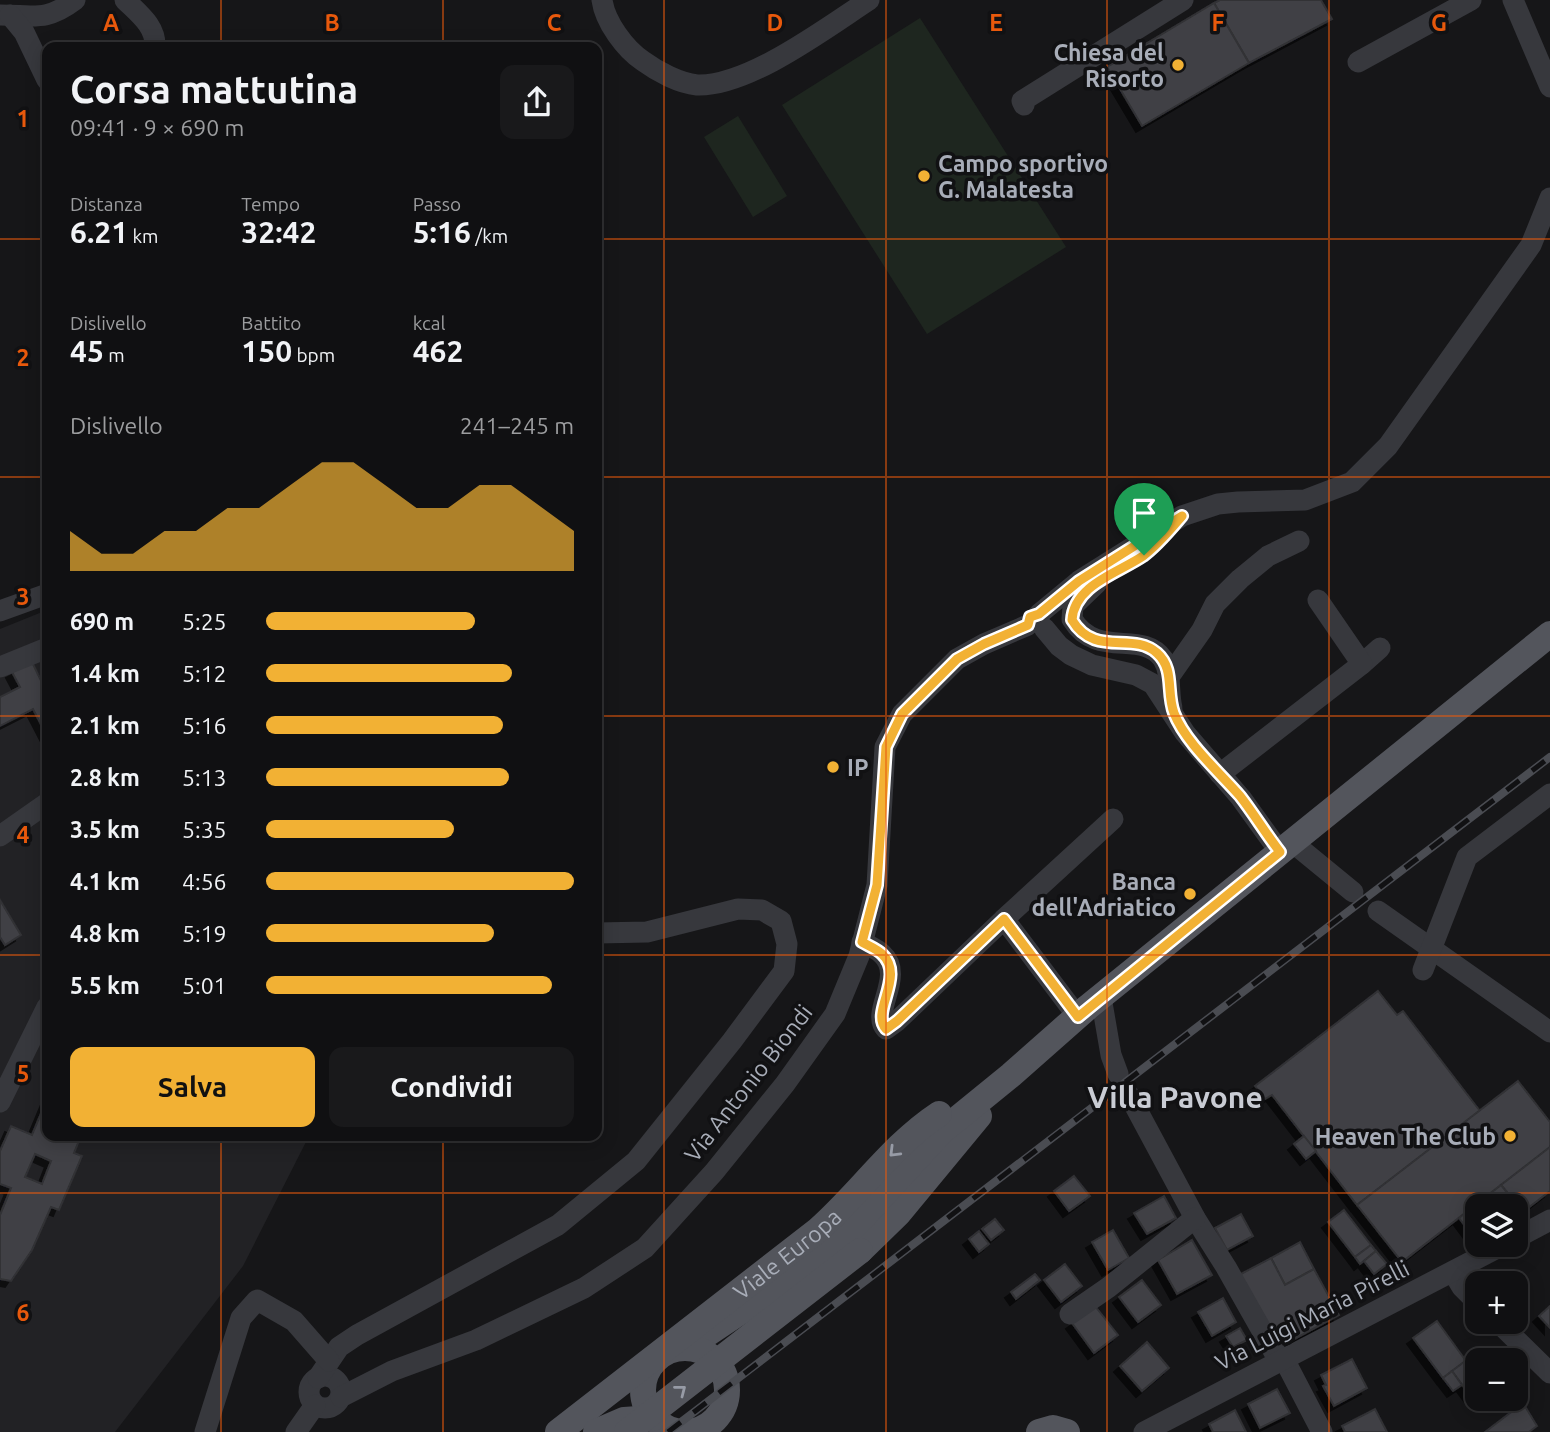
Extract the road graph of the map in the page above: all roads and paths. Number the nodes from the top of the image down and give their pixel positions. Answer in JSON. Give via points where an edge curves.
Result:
{"nodes":[{"id":1,"x":75,"y":0,"type":"edge"},
{"id":2,"x":125,"y":0,"type":"edge"},
{"id":3,"x":602,"y":0,"type":"edge"},
{"id":4,"x":848,"y":0,"type":"edge"},
{"id":5,"x":869,"y":0,"type":"edge"},
{"id":6,"x":1183,"y":0,"type":"edge"},
{"id":7,"x":1471,"y":0,"type":"edge"},
{"id":8,"x":1513,"y":0,"type":"edge"},
{"id":9,"x":5,"y":15,"type":"edge"},
{"id":10,"x":831,"y":23,"type":"junction"},
{"id":11,"x":156,"y":42,"type":"edge"},
{"id":12,"x":1358,"y":62,"type":"dead end"},
{"id":13,"x":42,"y":70,"type":"edge"},
{"id":14,"x":1550,"y":87,"type":"edge"},
{"id":15,"x":1024,"y":105,"type":"dead end"},
{"id":16,"x":1550,"y":198,"type":"edge"},
{"id":17,"x":1541,"y":242,"type":"edge"},
{"id":18,"x":1182,"y":516,"type":"junction"},
{"id":19,"x":1299,"y":541,"type":"dead end"},
{"id":20,"x":42,"y":596,"type":"edge"},
{"id":21,"x":1318,"y":600,"type":"dead end"},
{"id":22,"x":0,"y":611,"type":"edge"},
{"id":23,"x":1037,"y":622,"type":"junction"},
{"id":24,"x":1550,"y":634,"type":"edge"},
{"id":25,"x":1380,"y":649,"type":"dead end"},
{"id":26,"x":42,"y":654,"type":"edge"},
{"id":27,"x":1362,"y":664,"type":"junction"},
{"id":28,"x":0,"y":667,"type":"edge"},
{"id":29,"x":1170,"y":677,"type":"junction"},
{"id":30,"x":1174,"y":713,"type":"junction"},
{"id":31,"x":1220,"y":774,"type":"junction"},
{"id":32,"x":1550,"y":794,"type":"edge"},
{"id":33,"x":42,"y":807,"type":"edge"},
{"id":34,"x":1113,"y":819,"type":"dead end"},
{"id":35,"x":0,"y":836,"type":"edge"},
{"id":36,"x":1286,"y":847,"type":"junction"},
{"id":37,"x":1353,"y":892,"type":"dead end"},
{"id":38,"x":1378,"y":911,"type":"dead end"},
{"id":39,"x":1004,"y":919,"type":"junction"},
{"id":40,"x":602,"y":933,"type":"edge"},
{"id":41,"x":862,"y":942,"type":"junction"},
{"id":42,"x":1432,"y":950,"type":"junction"},
{"id":43,"x":1423,"y":970,"type":"dead end"},
{"id":44,"x":1101,"y":997,"type":"junction"},
{"id":45,"x":42,"y":1017,"type":"edge"},
{"id":46,"x":1078,"y":1017,"type":"junction"},
{"id":47,"x":1550,"y":1032,"type":"edge"},
{"id":48,"x":1118,"y":1074,"type":"dead end"},
{"id":49,"x":1011,"y":1075,"type":"junction"},
{"id":50,"x":1129,"y":1095,"type":"dead end"},
{"id":51,"x":0,"y":1102,"type":"edge"},
{"id":52,"x":1195,"y":1218,"type":"junction"},
{"id":53,"x":1550,"y":1220,"type":"edge"},
{"id":54,"x":1528,"y":1232,"type":"edge"},
{"id":55,"x":1481,"y":1257,"type":"edge"},
{"id":56,"x":1453,"y":1272,"type":"junction"},
{"id":57,"x":1465,"y":1291,"type":"edge"},
{"id":58,"x":754,"y":1306,"type":"junction"},
{"id":59,"x":1070,"y":1314,"type":"dead end"},
{"id":60,"x":1510,"y":1334,"type":"edge"},
{"id":61,"x":686,"y":1348,"type":"junction"},
{"id":62,"x":1284,"y":1359,"type":"junction"},
{"id":63,"x":324,"y":1370,"type":"junction"},
{"id":64,"x":723,"y":1371,"type":"junction"},
{"id":65,"x":1550,"y":1373,"type":"edge"},
{"id":66,"x":644,"y":1379,"type":"junction"},
{"id":67,"x":341,"y":1397,"type":"junction"},
{"id":68,"x":315,"y":1405,"type":"junction"},
{"id":69,"x":653,"y":1418,"type":"junction"},
{"id":70,"x":726,"y":1421,"type":"edge"},
{"id":71,"x":205,"y":1432,"type":"edge"},
{"id":72,"x":296,"y":1432,"type":"edge"},
{"id":73,"x":558,"y":1432,"type":"edge"},
{"id":74,"x":589,"y":1432,"type":"edge"},
{"id":75,"x":596,"y":1432,"type":"edge"},
{"id":76,"x":627,"y":1432,"type":"edge"},
{"id":77,"x":690,"y":1432,"type":"edge"},
{"id":78,"x":1039,"y":1432,"type":"edge"},
{"id":79,"x":1067,"y":1432,"type":"edge"},
{"id":80,"x":1144,"y":1432,"type":"edge"},
{"id":81,"x":1322,"y":1432,"type":"edge"}],
"edges":[{"from":1,"to":9,"type":"street","via":[[59,12],[40,17]]},
{"from":2,"to":11,"type":"street","via":[[151,26]]},
{"from":3,"to":10,"type":"street","via":[[617,34],[637,57],[660,73],[696,85],[728,82],[767,65]]},
{"from":4,"to":10,"type":"street"},
{"from":5,"to":10,"type":"street"},
{"from":6,"to":15,"type":"street","via":[[1022,101]]},
{"from":7,"to":12,"type":"street"},
{"from":8,"to":14,"type":"street"},
{"from":9,"to":13,"type":"street","via":[[24,32]]},
{"from":16,"to":17,"type":"street"},
{"from":17,"to":18,"type":"street","via":[[1388,446],[1352,482],[1305,500],[1238,502]]},
{"from":18,"to":23,"type":"street","name":"Via Antonio Biondi","via":[[1079,581]]},
{"from":18,"to":29,"type":"street","via":[[1144,555],[1100,582],[1073,606],[1072,620],[1084,636],[1155,651]]},
{"from":19,"to":29,"type":"street","via":[[1268,556],[1215,604]]},
{"from":20,"to":22,"type":"street"},
{"from":21,"to":27,"type":"street"},
{"from":23,"to":30,"type":"street","via":[[1071,655],[1153,684]]},
{"from":23,"to":41,"type":"street","name":"Via Antonio Biondi","via":[[957,659],[902,714],[886,747],[877,885]]},
{"from":24,"to":36,"type":"main road","name":"Viale Europa"},
{"from":25,"to":27,"type":"street"},
{"from":26,"to":28,"type":"street"},
{"from":27,"to":31,"type":"street"},
{"from":29,"to":30,"type":"street"},
{"from":30,"to":31,"type":"street"},
{"from":31,"to":36,"type":"street"},
{"from":32,"to":42,"type":"street","via":[[1467,857]]},
{"from":33,"to":35,"type":"street"},
{"from":34,"to":39,"type":"street"},
{"from":36,"to":37,"type":"street"},
{"from":36,"to":44,"type":"main road","name":"Viale Europa"},
{"from":38,"to":42,"type":"street"},
{"from":39,"to":41,"type":"street","via":[[886,1029],[881,1017],[891,979],[889,961]]},
{"from":39,"to":46,"type":"street"},
{"from":40,"to":63,"type":"street","via":[[647,932],[738,909],[762,910],[781,921],[787,944],[784,971],[636,1161],[558,1225],[339,1347]]},
{"from":41,"to":67,"type":"street","name":"Via Antonio Biondi","via":[[835,1014],[714,1172],[645,1248],[584,1288]]},
{"from":42,"to":43,"type":"street"},
{"from":42,"to":47,"type":"street"},
{"from":44,"to":46,"type":"main road","name":"Viale Europa"},
{"from":44,"to":48,"type":"street"},
{"from":45,"to":51,"type":"street"},
{"from":46,"to":49,"type":"main road","name":"Viale Europa"},
{"from":49,"to":58,"type":"main road","name":"Viale Europa","via":[[941,1132],[841,1238]]},
{"from":49,"to":73,"type":"main road","name":"Viale Europa","one_way":true,"via":[[924,1124],[818,1230]]},
{"from":76,"to":49,"type":"main road","name":"Viale Europa","one_way":true,"bridge":true,"via":[[860,1251],[898,1214]]},
{"from":50,"to":52,"type":"street"},
{"from":52,"to":59,"type":"street"},
{"from":52,"to":62,"type":"street","via":[[1274,1352]]},
{"from":53,"to":54,"type":"street"},
{"from":55,"to":56,"type":"street","name":"Via Luigi Maria Pirelli"},
{"from":56,"to":57,"type":"street"},
{"from":56,"to":62,"type":"street","name":"Via Luigi Maria Pirelli"},
{"from":58,"to":61,"type":"main road","name":"Viale Europa"},
{"from":58,"to":64,"type":"main road","name":"Viale Europa","via":[[731,1338]]},
{"from":60,"to":65,"type":"street"},
{"from":61,"to":64,"type":"main road","via":[[708,1355]]},
{"from":61,"to":66,"type":"main road","via":[[660,1356]]},
{"from":62,"to":80,"type":"street","name":"Via Luigi Maria Pirelli"},
{"from":62,"to":81,"type":"street"},
{"from":63,"to":67,"type":"street","via":[[337,1382]]},
{"from":63,"to":68,"type":"street","via":[[311,1385]]},
{"from":63,"to":71,"type":"street","via":[[294,1321],[257,1300],[241,1318]]},
{"from":64,"to":70,"type":"main road"},
{"from":66,"to":69,"type":"main road","via":[[644,1400]]},
{"from":66,"to":74,"type":"main road"},
{"from":67,"to":68,"type":"street","via":[[330,1407]]},
{"from":68,"to":72,"type":"street"},
{"from":69,"to":75,"type":"main road","via":[[624,1420]]},
{"from":69,"to":77,"type":"main road","via":[[670,1429]]},
{"from":70,"to":77,"type":"main road"},
{"from":78,"to":79,"type":"main road","via":[[1053,1428]]}]}
